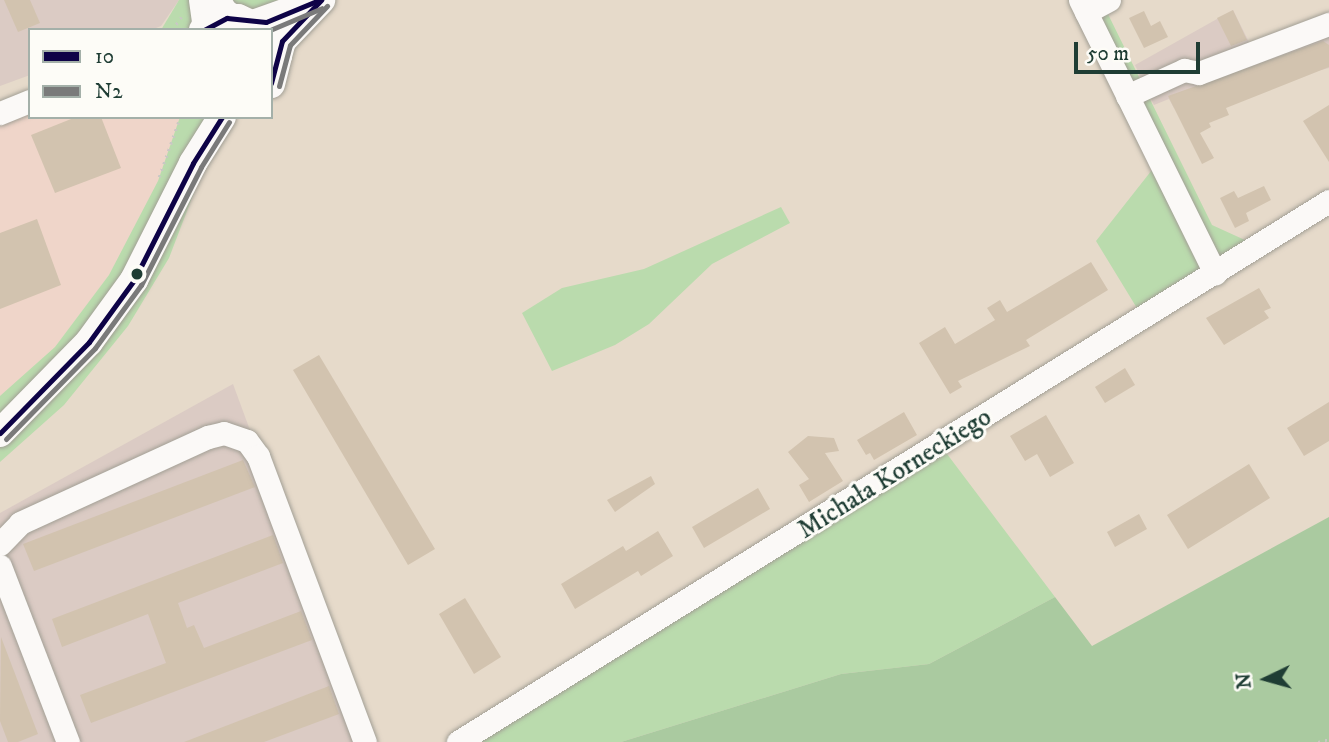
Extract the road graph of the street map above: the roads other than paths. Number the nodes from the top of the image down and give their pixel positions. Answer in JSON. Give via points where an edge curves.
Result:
{"nodes":[{"id":1,"x":200,"y":0,"type":"edge"},
{"id":2,"x":320,"y":0,"type":"edge"},
{"id":3,"x":1109,"y":0,"type":"edge"},
{"id":4,"x":1083,"y":6,"type":"edge"},
{"id":5,"x":1329,"y":24,"type":"edge"},
{"id":6,"x":204,"y":28,"type":"edge"},
{"id":7,"x":206,"y":28,"type":"edge"},
{"id":8,"x":254,"y":28,"type":"edge"},
{"id":9,"x":1127,"y":96,"type":"junction"},
{"id":10,"x":28,"y":102,"type":"edge"},
{"id":11,"x":0,"y":113,"type":"edge"},
{"id":12,"x":201,"y":119,"type":"edge"},
{"id":13,"x":221,"y":119,"type":"edge"},
{"id":14,"x":193,"y":163,"type":"junction"},
{"id":15,"x":1329,"y":201,"type":"edge"},
{"id":16,"x":1215,"y":273,"type":"junction"},
{"id":17,"x":0,"y":433,"type":"edge"},
{"id":18,"x":0,"y":544,"type":"edge"},
{"id":19,"x":0,"y":566,"type":"edge"},
{"id":20,"x":68,"y":742,"type":"edge"},
{"id":21,"x":365,"y":742,"type":"edge"},
{"id":22,"x":458,"y":742,"type":"edge"}],
"edges":[{"from":1,"to":6,"type":"street"},
{"from":2,"to":8,"type":"main road"},
{"from":3,"to":4,"type":"street"},
{"from":4,"to":9,"type":"street"},
{"from":5,"to":9,"type":"street","via":[[1199,73],[1184,70]]},
{"from":7,"to":8,"type":"main road","via":[[216,21]]},
{"from":9,"to":16,"type":"street"},
{"from":10,"to":11,"type":"street"},
{"from":12,"to":14,"type":"main road"},
{"from":13,"to":14,"type":"main road"},
{"from":14,"to":17,"type":"main road","via":[[134,280],[89,342]]},
{"from":15,"to":16,"type":"street","name":"Michała Korneckiego"},
{"from":16,"to":22,"type":"street","name":"Michała Korneckiego"},
{"from":18,"to":21,"type":"street","via":[[20,523],[208,437],[224,433],[247,441],[258,456]]},
{"from":19,"to":20,"type":"street"}]}
